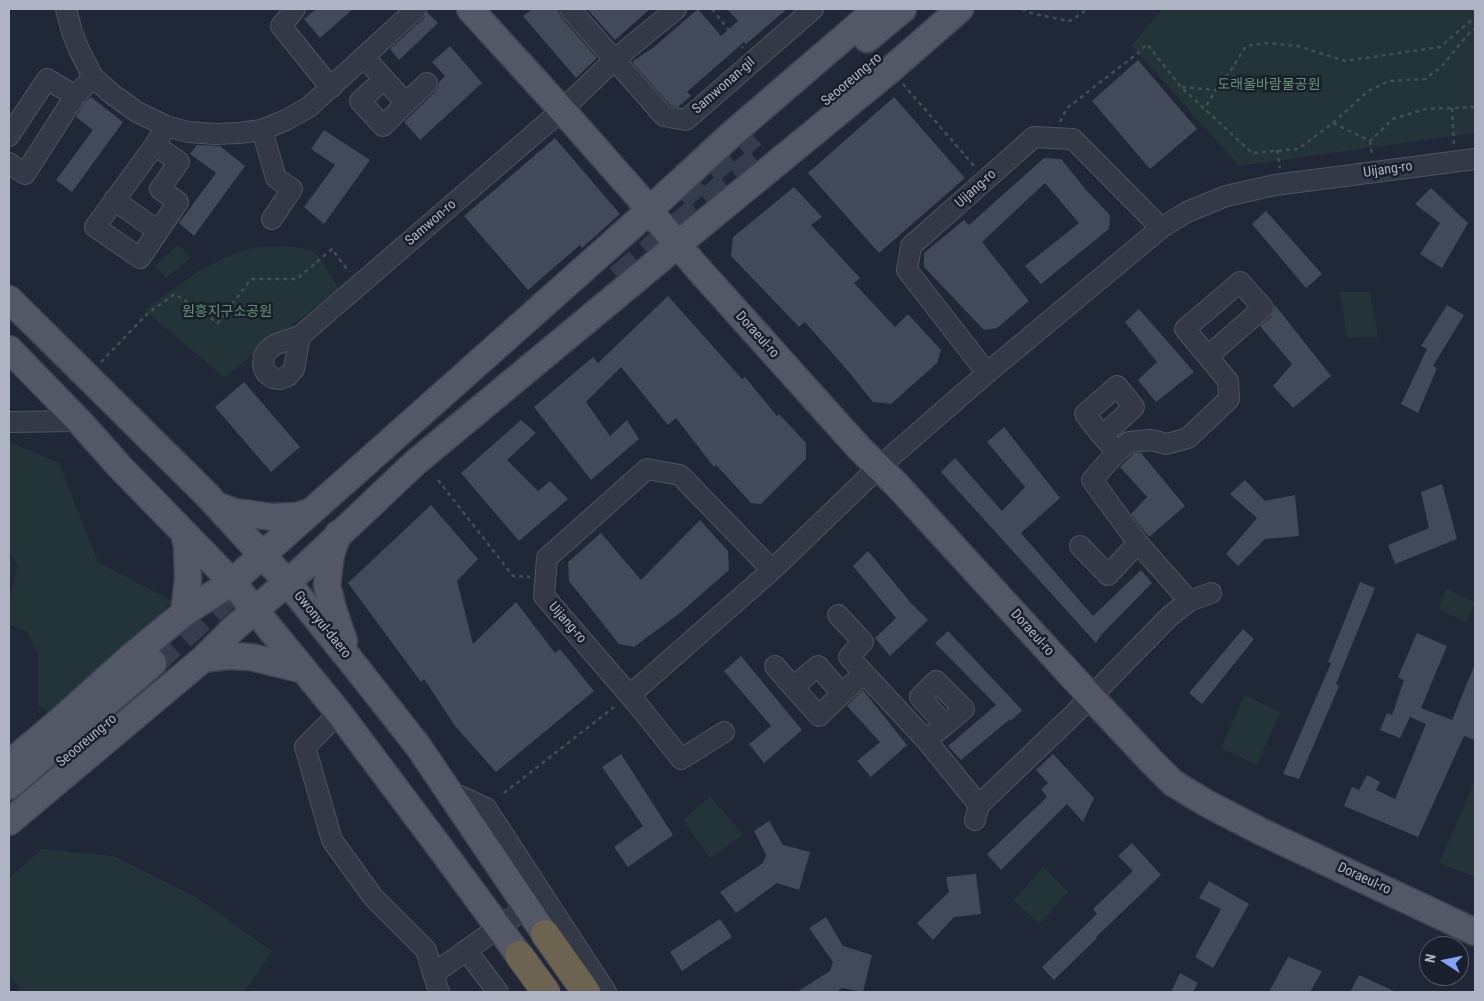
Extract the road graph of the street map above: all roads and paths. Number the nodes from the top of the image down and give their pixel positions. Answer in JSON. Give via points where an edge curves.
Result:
{"nodes":[{"id":1,"x":66,"y":9,"type":"edge"},
{"id":2,"x":295,"y":9,"type":"edge"},
{"id":3,"x":416,"y":9,"type":"edge"},
{"id":4,"x":470,"y":9,"type":"edge"},
{"id":5,"x":570,"y":9,"type":"edge"},
{"id":6,"x":676,"y":9,"type":"edge"},
{"id":7,"x":712,"y":9,"type":"edge"},
{"id":8,"x":813,"y":9,"type":"edge"},
{"id":9,"x":877,"y":9,"type":"edge"},
{"id":10,"x":903,"y":9,"type":"edge"},
{"id":11,"x":937,"y":9,"type":"edge"},
{"id":12,"x":960,"y":9,"type":"edge"},
{"id":13,"x":1022,"y":9,"type":"edge"},
{"id":14,"x":1088,"y":9,"type":"edge"},
{"id":15,"x":1475,"y":17,"type":"edge"},
{"id":16,"x":1475,"y":29,"type":"edge"},
{"id":17,"x":364,"y":57,"type":"junction"},
{"id":18,"x":614,"y":60,"type":"junction"},
{"id":19,"x":754,"y":60,"type":"junction"},
{"id":20,"x":93,"y":77,"type":"junction"},
{"id":21,"x":384,"y":79,"type":"junction"},
{"id":22,"x":900,"y":81,"type":"dead end"},
{"id":23,"x":427,"y":83,"type":"dead end"},
{"id":24,"x":1181,"y":87,"type":"junction"},
{"id":25,"x":331,"y":88,"type":"junction"},
{"id":26,"x":1216,"y":90,"type":"junction"},
{"id":27,"x":76,"y":96,"type":"junction"},
{"id":28,"x":406,"y":103,"type":"junction"},
{"id":29,"x":1475,"y":107,"type":"edge"},
{"id":30,"x":1452,"y":108,"type":"junction"},
{"id":31,"x":1204,"y":109,"type":"junction"},
{"id":32,"x":562,"y":110,"type":"junction"},
{"id":33,"x":1060,"y":122,"type":"dead end"},
{"id":34,"x":1333,"y":123,"type":"junction"},
{"id":35,"x":166,"y":126,"type":"junction"},
{"id":36,"x":262,"y":130,"type":"junction"},
{"id":37,"x":9,"y":136,"type":"edge"},
{"id":38,"x":1370,"y":141,"type":"junction"},
{"id":39,"x":156,"y":145,"type":"junction"},
{"id":40,"x":1454,"y":145,"type":"dead end"},
{"id":41,"x":1277,"y":150,"type":"junction"},
{"id":42,"x":1372,"y":155,"type":"dead end"},
{"id":43,"x":1475,"y":159,"type":"edge"},
{"id":44,"x":9,"y":163,"type":"edge"},
{"id":45,"x":1280,"y":168,"type":"dead end"},
{"id":46,"x":977,"y":170,"type":"dead end"},
{"id":47,"x":135,"y":173,"type":"junction"},
{"id":48,"x":160,"y":189,"type":"junction"},
{"id":49,"x":114,"y":200,"type":"junction"},
{"id":50,"x":649,"y":210,"type":"junction"},
{"id":51,"x":272,"y":219,"type":"dead end"},
{"id":52,"x":1160,"y":228,"type":"junction"},
{"id":53,"x":158,"y":231,"type":"junction"},
{"id":54,"x":671,"y":238,"type":"junction"},
{"id":55,"x":351,"y":275,"type":"dead end"},
{"id":56,"x":9,"y":299,"type":"edge"},
{"id":57,"x":300,"y":336,"type":"dead end"},
{"id":58,"x":9,"y":349,"type":"edge"},
{"id":59,"x":1208,"y":356,"type":"dead end"},
{"id":60,"x":987,"y":373,"type":"junction"},
{"id":61,"x":88,"y":376,"type":"junction"},
{"id":62,"x":79,"y":420,"type":"junction"},
{"id":63,"x":9,"y":422,"type":"edge"},
{"id":64,"x":1102,"y":436,"type":"dead end"},
{"id":65,"x":1117,"y":452,"type":"junction"},
{"id":66,"x":879,"y":467,"type":"junction"},
{"id":67,"x":438,"y":480,"type":"dead end"},
{"id":68,"x":218,"y":506,"type":"junction"},
{"id":69,"x":311,"y":512,"type":"junction"},
{"id":70,"x":184,"y":533,"type":"junction"},
{"id":71,"x":339,"y":534,"type":"junction"},
{"id":72,"x":1138,"y":543,"type":"junction"},
{"id":73,"x":1080,"y":546,"type":"dead end"},
{"id":74,"x":263,"y":555,"type":"junction"},
{"id":75,"x":772,"y":570,"type":"junction"},
{"id":76,"x":531,"y":577,"type":"dead end"},
{"id":77,"x":232,"y":582,"type":"junction"},
{"id":78,"x":287,"y":582,"type":"junction"},
{"id":79,"x":1211,"y":593,"type":"dead end"},
{"id":80,"x":1189,"y":601,"type":"junction"},
{"id":81,"x":255,"y":610,"type":"junction"},
{"id":82,"x":184,"y":613,"type":"junction"},
{"id":83,"x":838,"y":615,"type":"dead end"},
{"id":84,"x":202,"y":659,"type":"junction"},
{"id":85,"x":351,"y":661,"type":"junction"},
{"id":86,"x":776,"y":666,"type":"dead end"},
{"id":87,"x":304,"y":670,"type":"junction"},
{"id":88,"x":864,"y":673,"type":"junction"},
{"id":89,"x":793,"y":687,"type":"junction"},
{"id":90,"x":842,"y":694,"type":"junction"},
{"id":91,"x":1090,"y":697,"type":"junction"},
{"id":92,"x":622,"y":701,"type":"junction"},
{"id":93,"x":339,"y":714,"type":"junction"},
{"id":94,"x":945,"y":725,"type":"dead end"},
{"id":95,"x":724,"y":732,"type":"dead end"},
{"id":96,"x":926,"y":740,"type":"junction"},
{"id":97,"x":9,"y":764,"type":"edge"},
{"id":98,"x":9,"y":786,"type":"edge"},
{"id":99,"x":447,"y":790,"type":"junction"},
{"id":100,"x":504,"y":793,"type":"dead end"},
{"id":101,"x":9,"y":806,"type":"edge"},
{"id":102,"x":9,"y":822,"type":"edge"},
{"id":103,"x":527,"y":907,"type":"junction"},
{"id":104,"x":498,"y":927,"type":"junction"},
{"id":105,"x":1475,"y":932,"type":"edge"},
{"id":106,"x":546,"y":934,"type":"joint"},
{"id":107,"x":466,"y":950,"type":"junction"},
{"id":108,"x":519,"y":955,"type":"joint"},
{"id":109,"x":436,"y":983,"type":"edge"},
{"id":110,"x":498,"y":992,"type":"edge"},
{"id":111,"x":546,"y":992,"type":"edge"},
{"id":112,"x":586,"y":992,"type":"edge"},
{"id":113,"x":606,"y":992,"type":"edge"}],
"edges":[{"from":1,"to":20,"type":"street","via":[[72,32]]},
{"from":2,"to":25,"type":"street","via":[[281,26]]},
{"from":3,"to":17,"type":"street"},
{"from":4,"to":32,"type":"main road"},
{"from":5,"to":18,"type":"street","name":"Samwonan-gil"},
{"from":6,"to":18,"type":"street"},
{"from":7,"to":19,"type":"path"},
{"from":8,"to":19,"type":"street","name":"Samwonan-gil"},
{"from":9,"to":50,"type":"main road"},
{"from":10,"to":11,"type":"main road","name":"Seooreung-ro","via":[[760,143]]},
{"from":12,"to":54,"type":"main road","via":[[890,70]]},
{"from":13,"to":14,"type":"path","via":[[1070,21]]},
{"from":15,"to":26,"type":"path","via":[[1440,47],[1346,61],[1298,46],[1268,43],[1246,46]]},
{"from":16,"to":34,"type":"path","via":[[1425,79],[1389,81],[1368,91]]},
{"from":17,"to":21,"type":"street"},
{"from":17,"to":25,"type":"street"},
{"from":18,"to":19,"type":"street","name":"Samwonan-gil","via":[[664,116],[686,120]]},
{"from":18,"to":32,"type":"street"},
{"from":20,"to":27,"type":"street"},
{"from":20,"to":35,"type":"street","via":[[137,112]]},
{"from":21,"to":28,"type":"street"},
{"from":21,"to":28,"type":"street","via":[[360,101],[382,126]]},
{"from":22,"to":46,"type":"path"},
{"from":23,"to":28,"type":"street"},
{"from":24,"to":26,"type":"path"},
{"from":24,"to":31,"type":"path"},
{"from":24,"to":33,"type":"path","via":[[1147,44],[1067,108]]},
{"from":25,"to":36,"type":"street","via":[[309,107]]},
{"from":26,"to":31,"type":"path"},
{"from":27,"to":37,"type":"street","via":[[47,79]]},
{"from":27,"to":44,"type":"street","via":[[25,174]]},
{"from":29,"to":30,"type":"path"},
{"from":30,"to":38,"type":"path","via":[[1425,109],[1393,119]]},
{"from":30,"to":40,"type":"path"},
{"from":31,"to":41,"type":"path","via":[[1252,153]]},
{"from":32,"to":50,"type":"main road"},
{"from":32,"to":57,"type":"street","name":"Samwon-ro"},
{"from":34,"to":38,"type":"path"},
{"from":34,"to":41,"type":"path","via":[[1298,149]]},
{"from":35,"to":36,"type":"street","via":[[215,134]]},
{"from":35,"to":39,"type":"street"},
{"from":36,"to":51,"type":"street","via":[[276,178],[292,189]]},
{"from":38,"to":42,"type":"path"},
{"from":39,"to":47,"type":"street"},
{"from":39,"to":48,"type":"street","via":[[179,162]]},
{"from":41,"to":45,"type":"path"},
{"from":43,"to":52,"type":"street","name":"Uijang-ro","via":[[1275,185],[1226,196],[1187,212]]},
{"from":47,"to":48,"type":"street"},
{"from":47,"to":49,"type":"street"},
{"from":48,"to":53,"type":"street","via":[[178,202]]},
{"from":49,"to":53,"type":"street"},
{"from":49,"to":53,"type":"street","via":[[94,227],[140,258]]},
{"from":50,"to":54,"type":"main road"},
{"from":50,"to":69,"type":"main road"},
{"from":52,"to":60,"type":"street","name":"Uijang-ro"},
{"from":52,"to":60,"type":"street","name":"Uijang-ro","via":[[1073,139],[1034,137],[910,246],[907,270]]},
{"from":54,"to":66,"type":"main road","name":"Doraeul-ro"},
{"from":54,"to":71,"type":"main road","via":[[657,262],[416,462]]},
{"from":55,"to":61,"type":"path","via":[[332,249],[297,280],[252,279],[218,322],[175,294],[148,313]]},
{"from":56,"to":61,"type":"main road","name":"Gwonyul-daero"},
{"from":58,"to":62,"type":"main road"},
{"from":59,"to":65,"type":"street","via":[[1228,382],[1229,399],[1188,438],[1167,444],[1151,440],[1129,442]]},
{"from":60,"to":66,"type":"street","name":"Uijang-ro"},
{"from":61,"to":68,"type":"main road","name":"Gwonyul-daero"},
{"from":62,"to":63,"type":"street"},
{"from":62,"to":70,"type":"main road"},
{"from":64,"to":65,"type":"street"},
{"from":65,"to":72,"type":"street","via":[[1092,480]]},
{"from":66,"to":75,"type":"street","name":"Uijang-ro"},
{"from":66,"to":91,"type":"main road","name":"Doraeul-ro"},
{"from":67,"to":76,"type":"path","via":[[512,576]]},
{"from":68,"to":69,"type":"main road","via":[[272,518]]},
{"from":68,"to":74,"type":"main road","name":"Gwonyul-daero"},
{"from":69,"to":74,"type":"main road"},
{"from":70,"to":77,"type":"main road"},
{"from":70,"to":82,"type":"main road","via":[[188,580]]},
{"from":71,"to":78,"type":"main road"},
{"from":71,"to":85,"type":"main road","via":[[330,560],[327,585]]},
{"from":72,"to":73,"type":"street","via":[[1108,575]]},
{"from":72,"to":80,"type":"street"},
{"from":74,"to":77,"type":"main road"},
{"from":74,"to":78,"type":"main road","name":"Gwonyul-daero"},
{"from":75,"to":92,"type":"street","name":"Uijang-ro"},
{"from":75,"to":92,"type":"street","name":"Uijang-ro","via":[[680,474],[647,469],[546,558],[544,596]]},
{"from":77,"to":81,"type":"main road"},
{"from":77,"to":82,"type":"main road"},
{"from":78,"to":81,"type":"main road"},
{"from":78,"to":85,"type":"main road","name":"Gwonyul-daero"},
{"from":79,"to":80,"type":"street"},
{"from":80,"to":91,"type":"street"},
{"from":81,"to":84,"type":"main road"},
{"from":81,"to":87,"type":"main road"},
{"from":82,"to":97,"type":"main road"},
{"from":83,"to":88,"type":"street","via":[[862,642],[849,658]]},
{"from":84,"to":87,"type":"main road","via":[[251,657]]},
{"from":84,"to":102,"type":"main road"},
{"from":85,"to":99,"type":"main road","name":"Gwonyul-daero","via":[[418,746]]},
{"from":86,"to":89,"type":"street"},
{"from":87,"to":93,"type":"main road"},
{"from":88,"to":90,"type":"street"},
{"from":88,"to":96,"type":"street"},
{"from":89,"to":90,"type":"street","via":[[818,666]]},
{"from":89,"to":90,"type":"street","via":[[819,716]]},
{"from":91,"to":96,"type":"street","via":[[977,812]]},
{"from":91,"to":105,"type":"main road","name":"Doraeul-ro","via":[[1173,783],[1206,804]]},
{"from":92,"to":95,"type":"street","via":[[681,759]]},
{"from":92,"to":100,"type":"path"},
{"from":93,"to":104,"type":"main road"},
{"from":93,"to":109,"type":"street","via":[[305,747],[332,840],[373,897],[426,950]]},
{"from":94,"to":96,"type":"street"},
{"from":98,"to":101,"type":"main road","name":"Seooreung-ro","via":[[159,669]]},
{"from":99,"to":103,"type":"main road","name":"Gwonyul-daero"},
{"from":99,"to":113,"type":"street","via":[[486,808]]},
{"from":103,"to":104,"type":"street"},
{"from":103,"to":106,"type":"main road","name":"Gwonyul-daero"},
{"from":104,"to":107,"type":"street"},
{"from":104,"to":108,"type":"main road"},
{"from":106,"to":112,"type":"highway","name":"Gwonyul-daero"},
{"from":107,"to":109,"type":"street"},
{"from":107,"to":110,"type":"street"},
{"from":108,"to":111,"type":"highway"}]}
